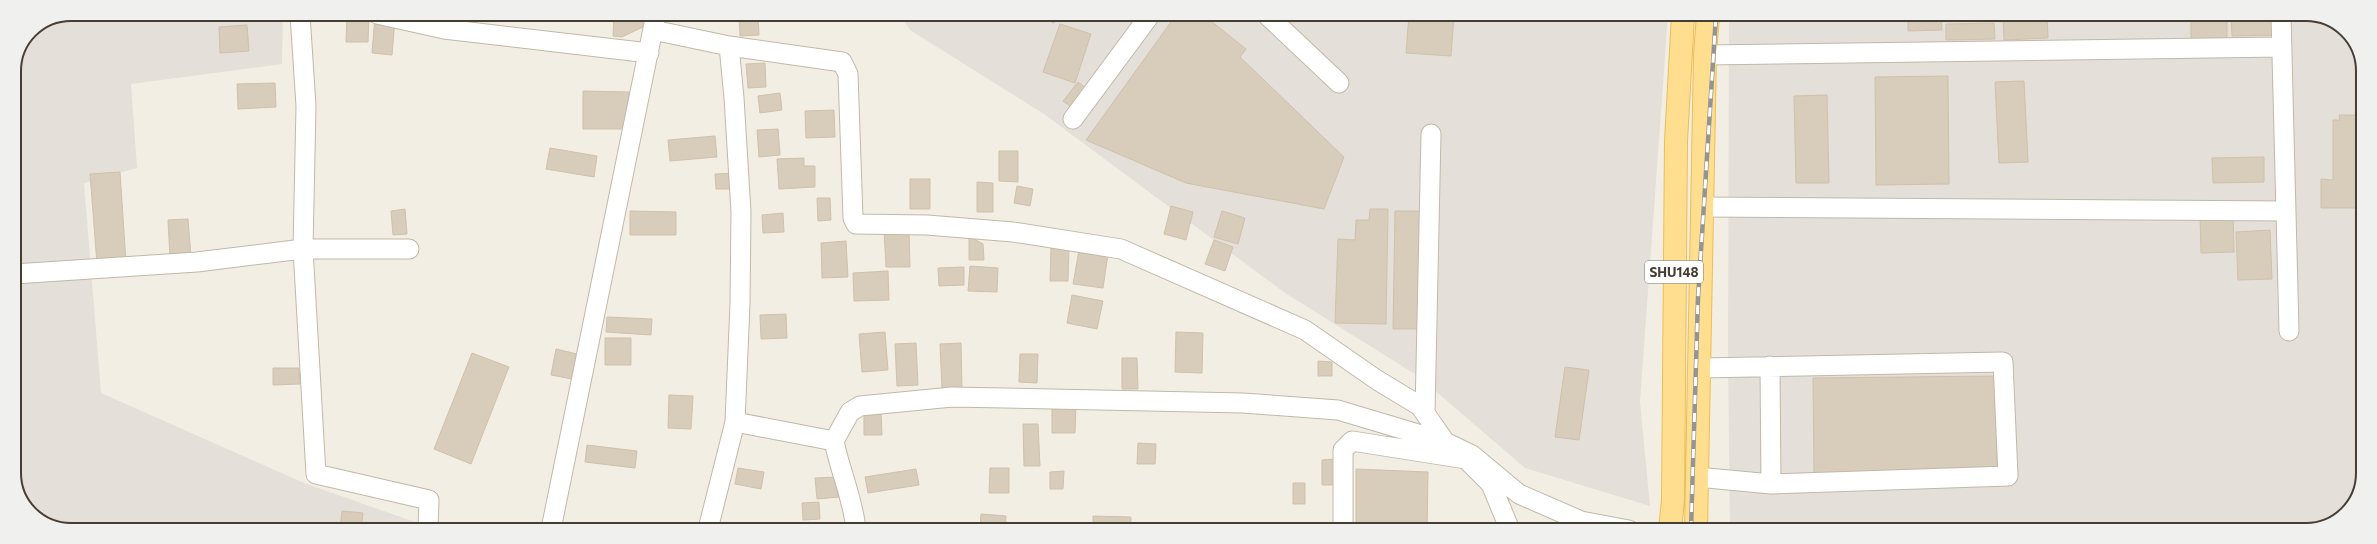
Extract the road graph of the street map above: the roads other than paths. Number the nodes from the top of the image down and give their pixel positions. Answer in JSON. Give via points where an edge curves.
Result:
{"nodes":[{"id":1,"x":300,"y":21,"type":"edge"},
{"id":2,"x":409,"y":21,"type":"edge"},
{"id":3,"x":1146,"y":21,"type":"edge"},
{"id":4,"x":1273,"y":21,"type":"edge"},
{"id":5,"x":1683,"y":21,"type":"edge"},
{"id":6,"x":1708,"y":21,"type":"edge"},
{"id":7,"x":2281,"y":21,"type":"edge"},
{"id":8,"x":655,"y":22,"type":"edge"},
{"id":9,"x":729,"y":46,"type":"junction"},
{"id":10,"x":2282,"y":47,"type":"junction"},
{"id":11,"x":648,"y":53,"type":"junction"},
{"id":12,"x":1705,"y":55,"type":"junction"},
{"id":13,"x":1339,"y":83,"type":"dead end"},
{"id":14,"x":1073,"y":119,"type":"dead end"},
{"id":15,"x":1431,"y":134,"type":"dead end"},
{"id":16,"x":1702,"y":207,"type":"junction"},
{"id":17,"x":2286,"y":211,"type":"junction"},
{"id":18,"x":303,"y":249,"type":"junction"},
{"id":19,"x":409,"y":249,"type":"dead end"},
{"id":20,"x":21,"y":274,"type":"edge"},
{"id":21,"x":2289,"y":331,"type":"dead end"},
{"id":22,"x":1674,"y":334,"type":"junction"},
{"id":23,"x":1701,"y":334,"type":"junction"},
{"id":24,"x":1770,"y":366,"type":"junction"},
{"id":25,"x":1700,"y":368,"type":"junction"},
{"id":26,"x":1424,"y":412,"type":"junction"},
{"id":27,"x":735,"y":422,"type":"junction"},
{"id":28,"x":834,"y":441,"type":"junction"},
{"id":29,"x":1445,"y":442,"type":"junction"},
{"id":30,"x":1697,"y":477,"type":"junction"},
{"id":31,"x":1771,"y":484,"type":"junction"},
{"id":32,"x":428,"y":523,"type":"edge"},
{"id":33,"x":552,"y":523,"type":"edge"},
{"id":34,"x":710,"y":523,"type":"edge"},
{"id":35,"x":855,"y":523,"type":"edge"},
{"id":36,"x":1343,"y":523,"type":"edge"},
{"id":37,"x":1507,"y":523,"type":"edge"},
{"id":38,"x":1592,"y":523,"type":"edge"},
{"id":39,"x":1671,"y":523,"type":"edge"},
{"id":40,"x":1696,"y":523,"type":"edge"}],
"edges":[{"from":1,"to":18,"type":"street","via":[[306,106]]},
{"from":2,"to":11,"type":"street","via":[[444,29]]},
{"from":3,"to":14,"type":"street"},
{"from":4,"to":13,"type":"street"},
{"from":5,"to":22,"type":"main road","number":"SHU148","via":[[1676,141]]},
{"from":6,"to":12,"type":"main road","number":"SHU148"},
{"from":7,"to":10,"type":"street"},
{"from":8,"to":9,"type":"street"},
{"from":8,"to":11,"type":"street"},
{"from":9,"to":26,"type":"street","via":[[842,62],[846,67],[853,218],[856,224],[927,225],[1012,232],[1121,249],[1304,330],[1420,406]]},
{"from":9,"to":27,"type":"street","via":[[741,212]]},
{"from":10,"to":12,"type":"street"},
{"from":10,"to":17,"type":"street"},
{"from":11,"to":33,"type":"street"},
{"from":12,"to":16,"type":"main road","number":"SHU148"},
{"from":15,"to":26,"type":"street"},
{"from":16,"to":17,"type":"street"},
{"from":16,"to":23,"type":"main road","number":"SHU148"},
{"from":17,"to":21,"type":"street"},
{"from":18,"to":19,"type":"street"},
{"from":18,"to":20,"type":"street","via":[[197,262]]},
{"from":18,"to":32,"type":"street","via":[[316,474],[429,500]]},
{"from":22,"to":23,"type":"main road"},
{"from":22,"to":39,"type":"main road","number":"SHU148"},
{"from":23,"to":25,"type":"main road","number":"SHU148"},
{"from":24,"to":25,"type":"street"},
{"from":24,"to":31,"type":"street"},
{"from":24,"to":31,"type":"street","via":[[2003,362],[2008,476]]},
{"from":25,"to":30,"type":"main road","number":"SHU148"},
{"from":26,"to":29,"type":"street"},
{"from":27,"to":28,"type":"street"},
{"from":27,"to":34,"type":"street"},
{"from":28,"to":29,"type":"street","via":[[850,412],[860,406],[952,398],[1243,403],[1338,410]]},
{"from":28,"to":35,"type":"street","via":[[838,466],[854,511]]},
{"from":29,"to":38,"type":"street","via":[[1472,455],[1518,494],[1581,521]]},
{"from":30,"to":31,"type":"street"},
{"from":30,"to":40,"type":"main road","number":"SHU148"},
{"from":36,"to":37,"type":"street","via":[[1342,450],[1352,442],[1466,459],[1491,484]]}]}
